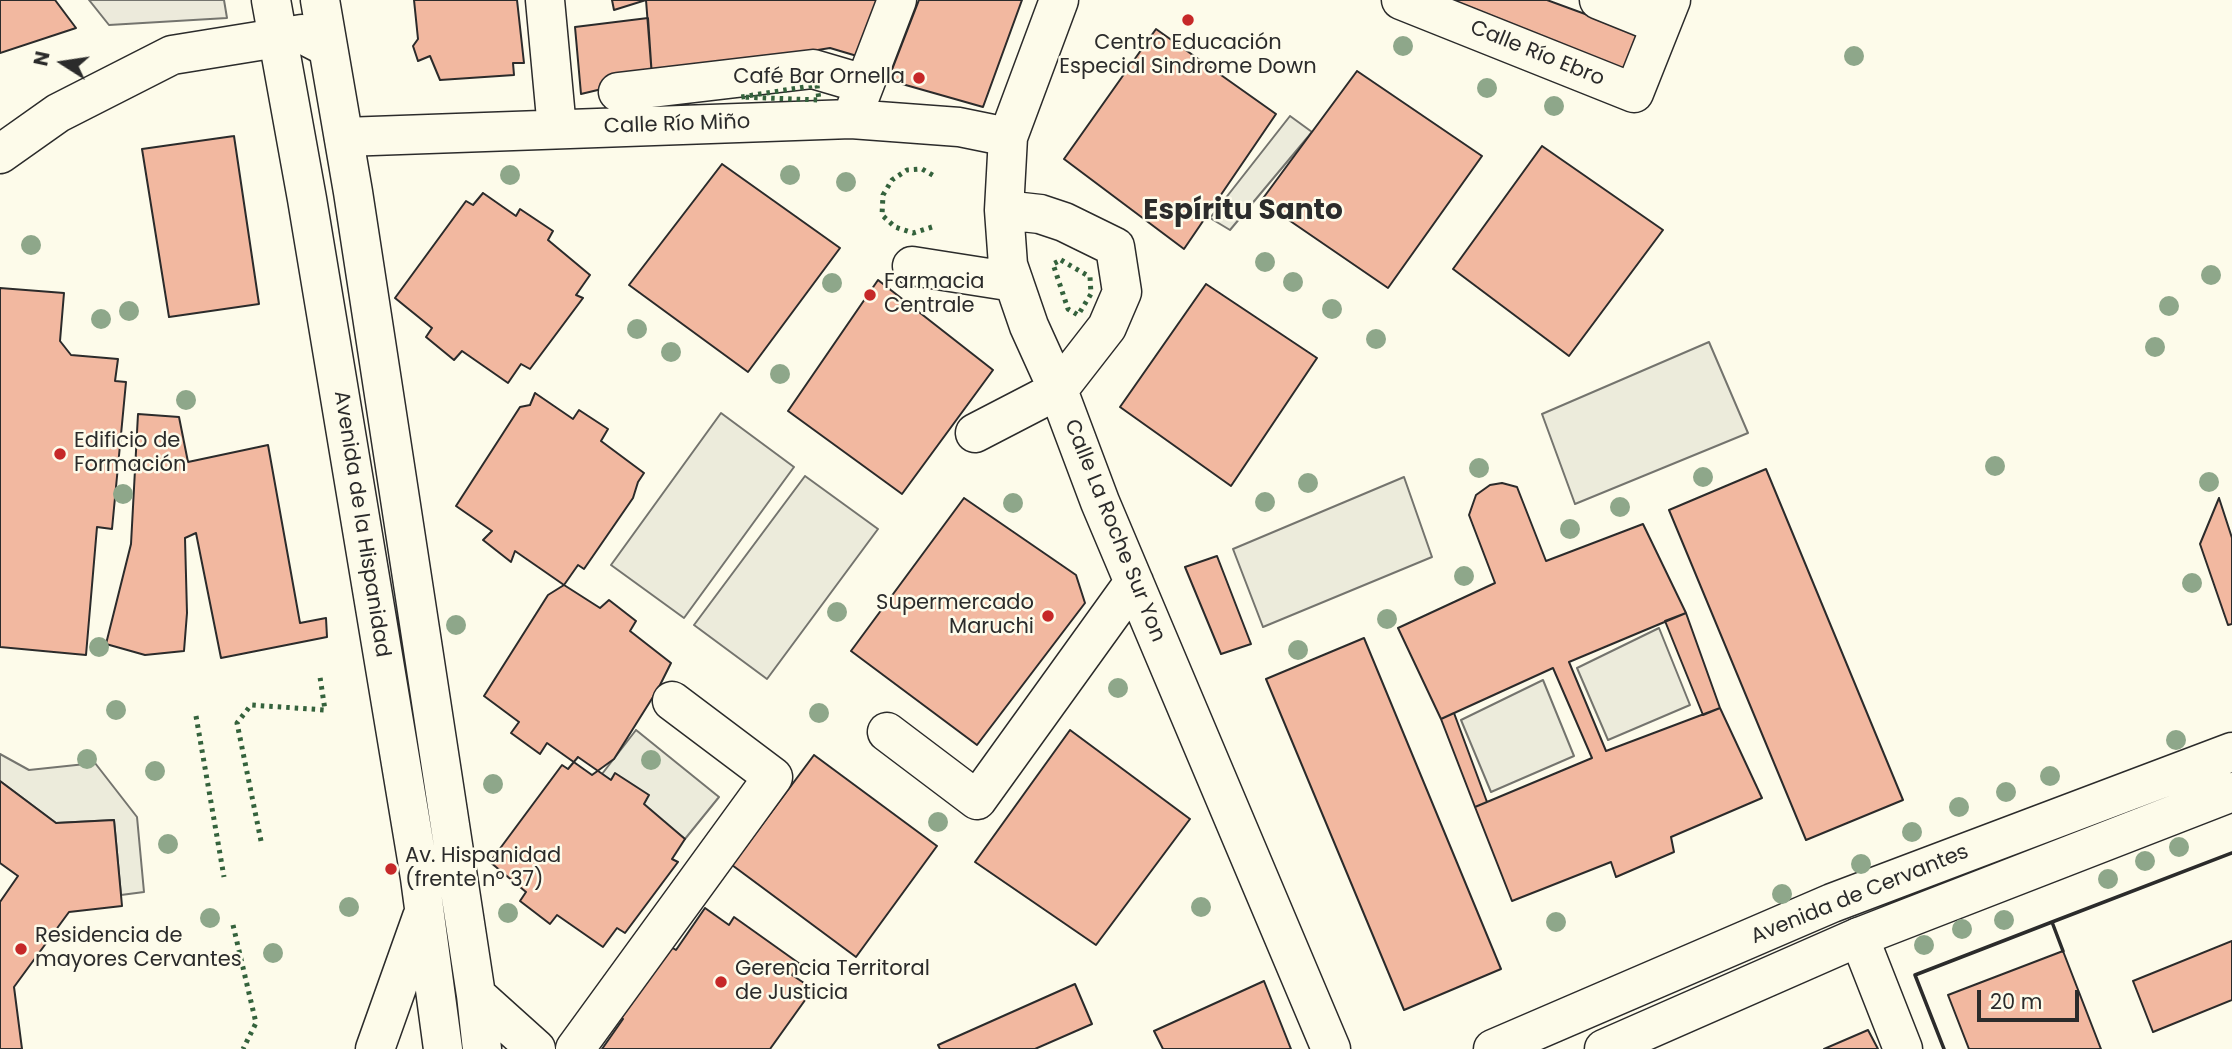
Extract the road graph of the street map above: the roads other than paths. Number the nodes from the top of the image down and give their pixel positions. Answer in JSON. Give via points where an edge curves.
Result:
{"nodes":[{"id":1,"x":271,"y":0,"type":"edge"},
{"id":2,"x":320,"y":0,"type":"edge"},
{"id":3,"x":545,"y":0,"type":"edge"},
{"id":4,"x":897,"y":0,"type":"edge"},
{"id":5,"x":1059,"y":0,"type":"edge"},
{"id":6,"x":1401,"y":0,"type":"edge"},
{"id":7,"x":1599,"y":0,"type":"edge"},
{"id":8,"x":1666,"y":12,"type":"edge"},
{"id":9,"x":277,"y":38,"type":"junction"},
{"id":10,"x":327,"y":47,"type":"junction"},
{"id":11,"x":618,"y":92,"type":"dead end"},
{"id":12,"x":858,"y":102,"type":"junction"},
{"id":13,"x":557,"y":129,"type":"junction"},
{"id":14,"x":344,"y":137,"type":"junction"},
{"id":15,"x":1008,"y":137,"type":"junction"},
{"id":16,"x":0,"y":154,"type":"edge"},
{"id":17,"x":1003,"y":211,"type":"junction"},
{"id":18,"x":912,"y":266,"type":"dead end"},
{"id":19,"x":1014,"y":282,"type":"junction"},
{"id":20,"x":1058,"y":390,"type":"junction"},
{"id":21,"x":975,"y":433,"type":"dead end"},
{"id":22,"x":1134,"y":582,"type":"junction"},
{"id":23,"x":672,"y":701,"type":"dead end"},
{"id":24,"x":887,"y":732,"type":"dead end"},
{"id":25,"x":2232,"y":752,"type":"edge"},
{"id":26,"x":2232,"y":792,"type":"edge"},
{"id":27,"x":424,"y":912,"type":"junction"},
{"id":28,"x":1859,"y":937,"type":"junction"},
{"id":29,"x":476,"y":995,"type":"junction"},
{"id":30,"x":375,"y":1049,"type":"edge"},
{"id":31,"x":443,"y":1049,"type":"edge"},
{"id":32,"x":482,"y":1049,"type":"edge"},
{"id":33,"x":536,"y":1049,"type":"edge"},
{"id":34,"x":575,"y":1049,"type":"edge"},
{"id":35,"x":1331,"y":1049,"type":"edge"},
{"id":36,"x":1493,"y":1049,"type":"edge"},
{"id":37,"x":1604,"y":1049,"type":"edge"},
{"id":38,"x":1903,"y":1049,"type":"edge"}],
"edges":[{"from":1,"to":9,"type":"street","name":"Avenida de la Hispanidad"},
{"from":2,"to":10,"type":"street","name":"Avenida de la Hispanidad"},
{"from":3,"to":13,"type":"street"},
{"from":4,"to":12,"type":"street"},
{"from":5,"to":15,"type":"street","name":"Calle La Roche Sur Yon"},
{"from":6,"to":8,"type":"street","name":"Calle Río Ebro","via":[[1634,93]]},
{"from":7,"to":8,"type":"street"},
{"from":9,"to":10,"type":"street","via":[[302,34]]},
{"from":9,"to":16,"type":"street","via":[[172,55],[58,113]]},
{"from":9,"to":27,"type":"street","name":"Avenida de la Hispanidad"},
{"from":10,"to":14,"type":"street","name":"Avenida de la Hispanidad"},
{"from":11,"to":12,"type":"street","via":[[813,69]]},
{"from":12,"to":13,"type":"street","name":"Calle Río Miño"},
{"from":12,"to":15,"type":"street","name":"Calle Río Miño"},
{"from":13,"to":14,"type":"street","name":"Calle Río Miño"},
{"from":14,"to":29,"type":"street","name":"Avenida de la Hispanidad"},
{"from":15,"to":17,"type":"street","name":"Calle La Roche Sur Yon"},
{"from":17,"to":19,"type":"street","name":"Calle La Roche Sur Yon"},
{"from":17,"to":20,"type":"street","via":[[1040,214],[1115,247],[1122,292],[1107,327]]},
{"from":18,"to":19,"type":"street"},
{"from":19,"to":20,"type":"street","name":"Calle La Roche Sur Yon"},
{"from":20,"to":21,"type":"street"},
{"from":20,"to":22,"type":"street","name":"Calle La Roche Sur Yon"},
{"from":22,"to":24,"type":"street","via":[[977,800]]},
{"from":22,"to":35,"type":"street","name":"Calle La Roche Sur Yon"},
{"from":23,"to":34,"type":"street","via":[[773,777]]},
{"from":25,"to":36,"type":"street","name":"Avenida de Cervantes","via":[[1832,903]]},
{"from":26,"to":28,"type":"street","name":"Avenida de Cervantes"},
{"from":27,"to":30,"type":"street"},
{"from":27,"to":31,"type":"street","name":"Avenida de la Hispanidad"},
{"from":28,"to":37,"type":"street","name":"Avenida de Cervantes"},
{"from":28,"to":38,"type":"street"},
{"from":29,"to":32,"type":"street","name":"Avenida de la Hispanidad"},
{"from":29,"to":33,"type":"street"}]}
